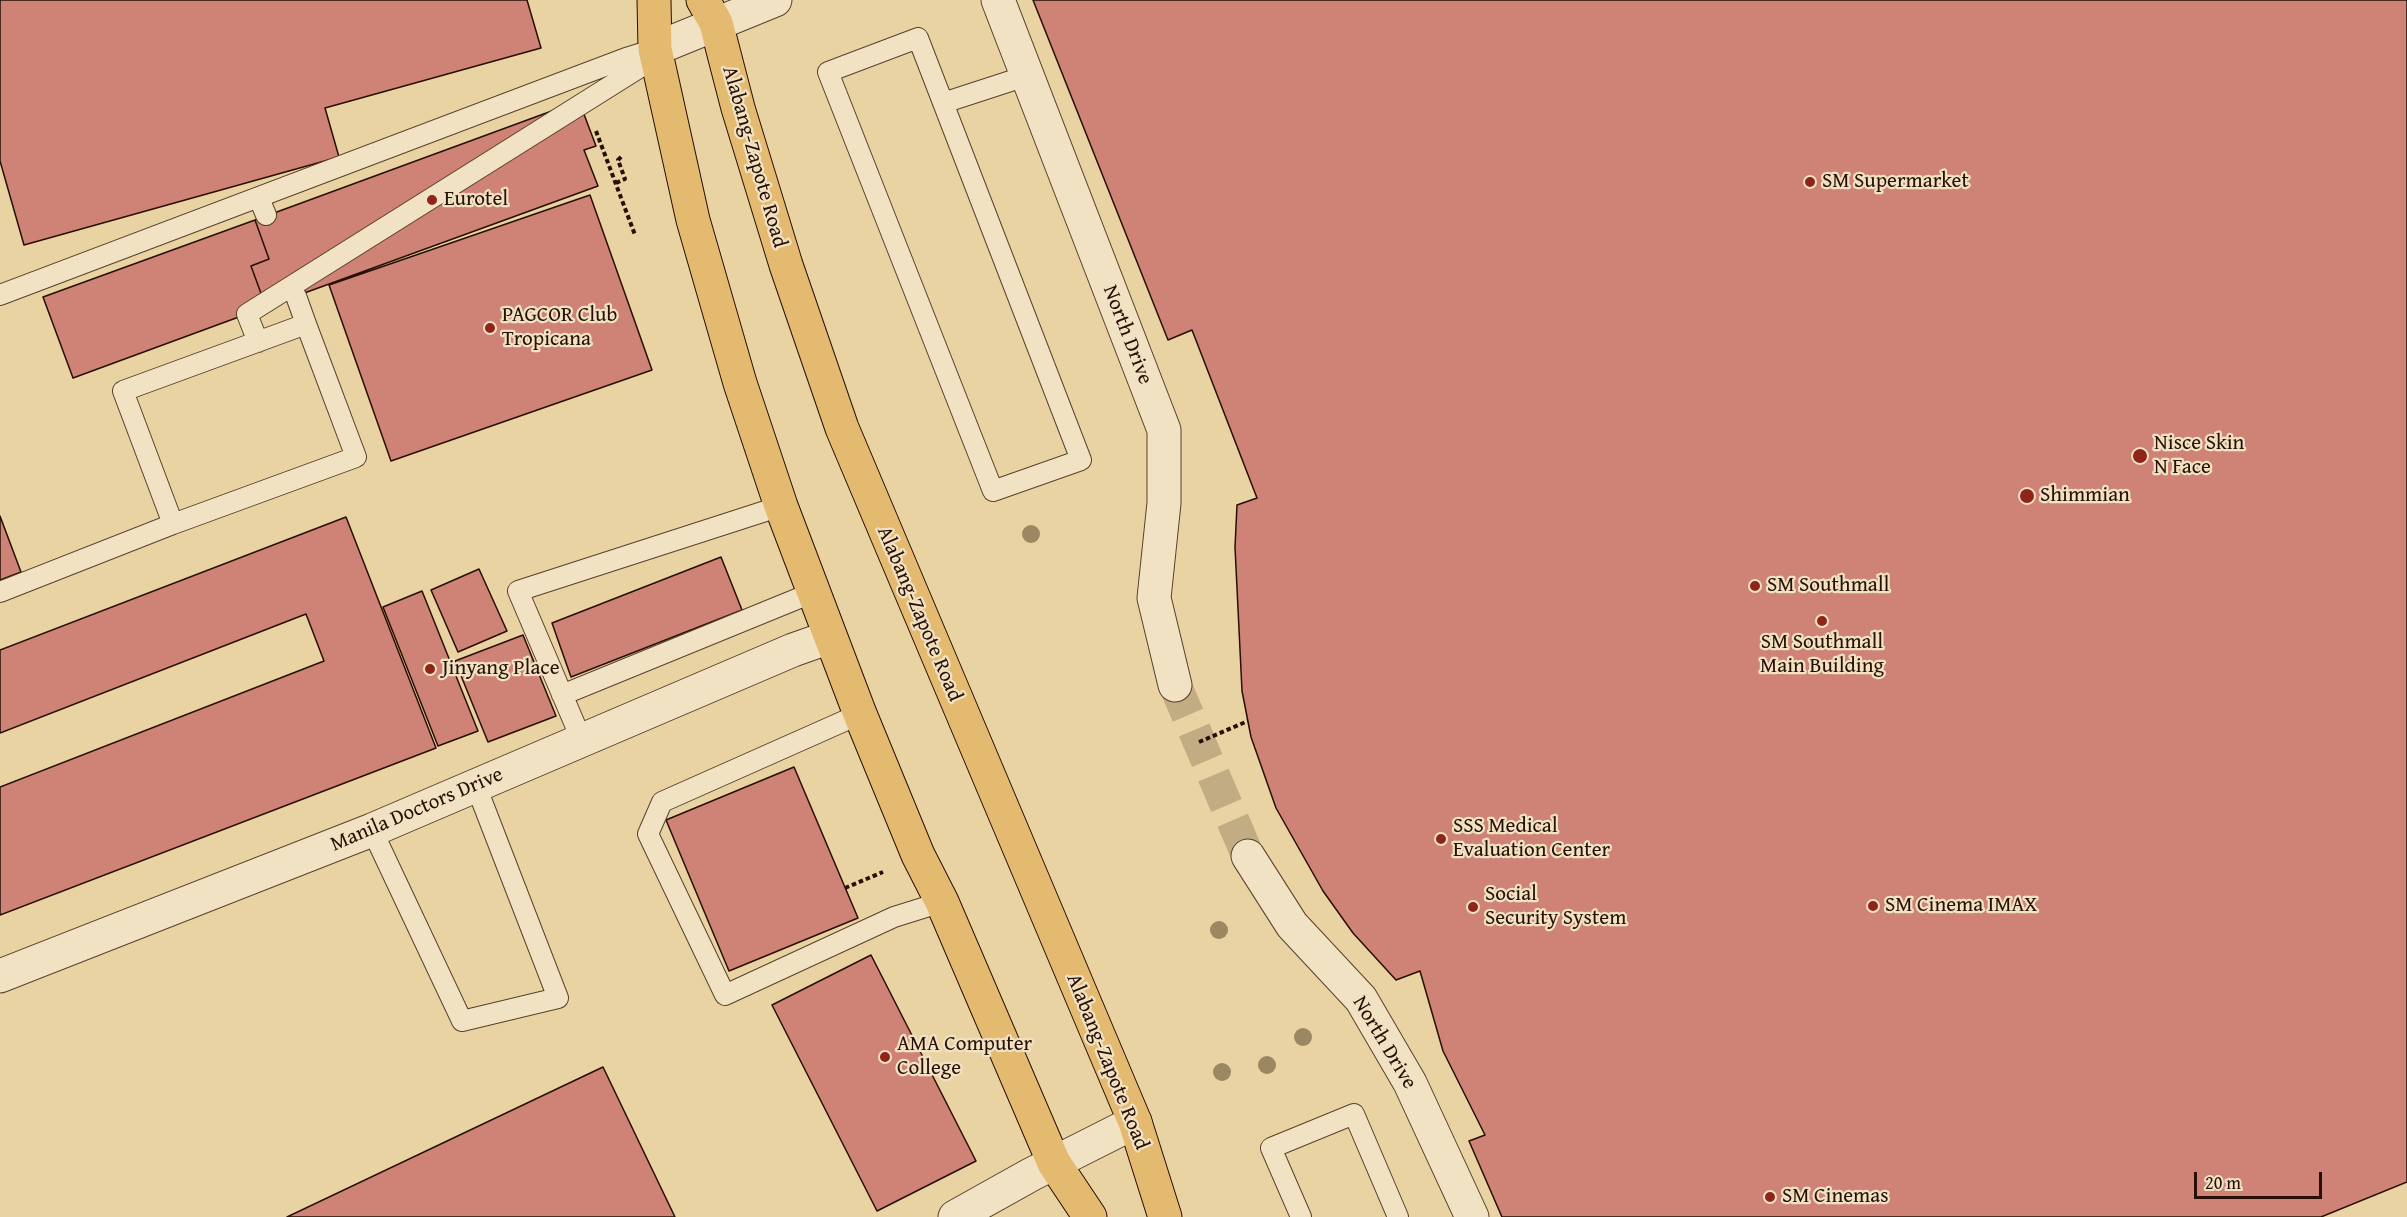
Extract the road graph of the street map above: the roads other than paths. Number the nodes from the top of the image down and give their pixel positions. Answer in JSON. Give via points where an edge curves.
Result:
{"nodes":[{"id":1,"x":654,"y":0,"type":"edge"},
{"id":2,"x":747,"y":0,"type":"edge"},
{"id":3,"x":775,"y":0,"type":"edge"},
{"id":4,"x":998,"y":0,"type":"edge"},
{"id":5,"x":709,"y":11,"type":"edge"},
{"id":6,"x":655,"y":49,"type":"junction"},
{"id":7,"x":1026,"y":76,"type":"junction"},
{"id":8,"x":943,"y":103,"type":"junction"},
{"id":9,"x":0,"y":295,"type":"edge"},
{"id":10,"x":296,"y":296,"type":"dead end"},
{"id":11,"x":306,"y":324,"type":"junction"},
{"id":12,"x":258,"y":342,"type":"junction"},
{"id":13,"x":781,"y":506,"type":"junction"},
{"id":14,"x":173,"y":524,"type":"junction"},
{"id":15,"x":0,"y":592,"type":"edge"},
{"id":16,"x":814,"y":592,"type":"junction"},
{"id":17,"x":830,"y":637,"type":"junction"},
{"id":18,"x":1175,"y":685,"type":"tunnel mouth"},
{"id":19,"x":562,"y":695,"type":"junction"},
{"id":20,"x":860,"y":714,"type":"junction"},
{"id":21,"x":582,"y":741,"type":"junction"},
{"id":22,"x":476,"y":786,"type":"junction"},
{"id":23,"x":372,"y":830,"type":"junction"},
{"id":24,"x":1248,"y":856,"type":"tunnel mouth"},
{"id":25,"x":942,"y":902,"type":"junction"},
{"id":26,"x":0,"y":976,"type":"edge"},
{"id":27,"x":1135,"y":1122,"type":"junction"},
{"id":28,"x":1054,"y":1163,"type":"junction"},
{"id":29,"x":956,"y":1217,"type":"edge"},
{"id":30,"x":1090,"y":1217,"type":"edge"},
{"id":31,"x":1165,"y":1217,"type":"edge"},
{"id":32,"x":1301,"y":1217,"type":"edge"},
{"id":33,"x":1398,"y":1217,"type":"edge"},
{"id":34,"x":1472,"y":1217,"type":"edge"}],
"edges":[{"from":1,"to":6,"type":"highway"},
{"from":2,"to":12,"type":"lane","via":[[247,314]]},
{"from":3,"to":5,"type":"street"},
{"from":4,"to":7,"type":"street","name":"North Drive"},
{"from":5,"to":6,"type":"street"},
{"from":5,"to":27,"type":"highway","name":"Alabang-Zapote Road","via":[[786,265],[842,428]]},
{"from":6,"to":9,"type":"lane","via":[[214,225]]},
{"from":6,"to":13,"type":"highway","via":[[693,220],[740,383]]},
{"from":7,"to":8,"type":"lane"},
{"from":7,"to":18,"type":"street","name":"North Drive","via":[[1164,430],[1164,503],[1154,598]]},
{"from":8,"to":8,"type":"lane","via":[[918,38],[828,72],[993,491],[1081,460]]},
{"from":10,"to":11,"type":"lane"},
{"from":11,"to":12,"type":"lane"},
{"from":11,"to":14,"type":"lane","via":[[356,457]]},
{"from":12,"to":14,"type":"lane","via":[[123,391]]},
{"from":13,"to":16,"type":"highway"},
{"from":13,"to":19,"type":"lane","via":[[518,591]]},
{"from":14,"to":15,"type":"lane"},
{"from":16,"to":17,"type":"highway"},
{"from":16,"to":19,"type":"lane"},
{"from":17,"to":20,"type":"highway"},
{"from":17,"to":21,"type":"street","name":"Manila Doctors Drive"},
{"from":19,"to":21,"type":"lane"},
{"from":20,"to":25,"type":"highway","via":[[918,855]]},
{"from":20,"to":25,"type":"lane","via":[[662,802],[648,834],[725,995],[894,917]]},
{"from":21,"to":22,"type":"street","name":"Manila Doctors Drive"},
{"from":22,"to":23,"type":"street","name":"Manila Doctors Drive"},
{"from":22,"to":23,"type":"lane","via":[[558,998],[462,1021]]},
{"from":23,"to":26,"type":"street","name":"Manila Doctors Drive"},
{"from":24,"to":34,"type":"street","name":"North Drive","via":[[1292,925],[1361,999],[1410,1083]]},
{"from":25,"to":28,"type":"highway"},
{"from":27,"to":28,"type":"street"},
{"from":27,"to":31,"type":"highway","name":"Alabang-Zapote Road"},
{"from":28,"to":29,"type":"street"},
{"from":28,"to":30,"type":"highway"},
{"from":32,"to":33,"type":"lane","via":[[1271,1148],[1354,1114]]}]}
